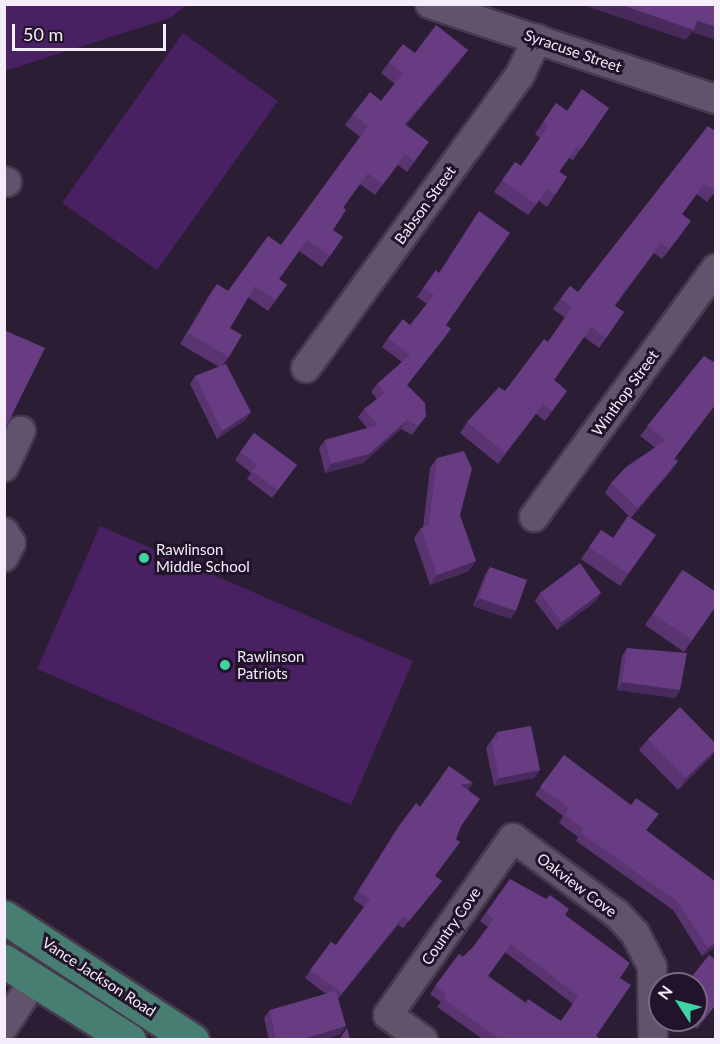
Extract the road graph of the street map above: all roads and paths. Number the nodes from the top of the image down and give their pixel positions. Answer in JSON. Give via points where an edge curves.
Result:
{"nodes":[{"id":1,"x":430,"y":4,"type":"edge"},
{"id":2,"x":537,"y":39,"type":"junction"},
{"id":3,"x":716,"y":99,"type":"edge"},
{"id":4,"x":716,"y":268,"type":"edge"},
{"id":5,"x":306,"y":368,"type":"dead end"},
{"id":6,"x":21,"y":431,"type":"dead end"},
{"id":7,"x":4,"y":467,"type":"edge"},
{"id":8,"x":534,"y":517,"type":"dead end"},
{"id":9,"x":4,"y":532,"type":"edge"},
{"id":10,"x":4,"y":557,"type":"edge"},
{"id":11,"x":513,"y":838,"type":"joint"},
{"id":12,"x":4,"y":917,"type":"edge"},
{"id":13,"x":4,"y":962,"type":"edge"},
{"id":14,"x":35,"y":979,"type":"junction"},
{"id":15,"x":4,"y":1026,"type":"edge"},
{"id":16,"x":129,"y":1040,"type":"edge"},
{"id":17,"x":192,"y":1040,"type":"edge"},
{"id":18,"x":423,"y":1040,"type":"edge"},
{"id":19,"x":652,"y":1040,"type":"edge"}],
"edges":[{"from":1,"to":2,"type":"street","name":"Syracuse Street"},
{"from":2,"to":3,"type":"street","name":"Syracuse Street"},
{"from":2,"to":5,"type":"street","name":"Babson Street","via":[[520,75]]},
{"from":4,"to":8,"type":"street","name":"Winthop Street"},
{"from":6,"to":7,"type":"street"},
{"from":9,"to":10,"type":"street","via":[[11,543]]},
{"from":11,"to":18,"type":"street","name":"Country Cove","via":[[388,1015]]},
{"from":11,"to":19,"type":"street","name":"Oakview Cove","via":[[617,914],[635,933],[652,967]]},
{"from":12,"to":17,"type":"main road","name":"Vance Jackson Road"},
{"from":13,"to":14,"type":"main road"},
{"from":14,"to":15,"type":"street"},
{"from":14,"to":16,"type":"main road"}]}
